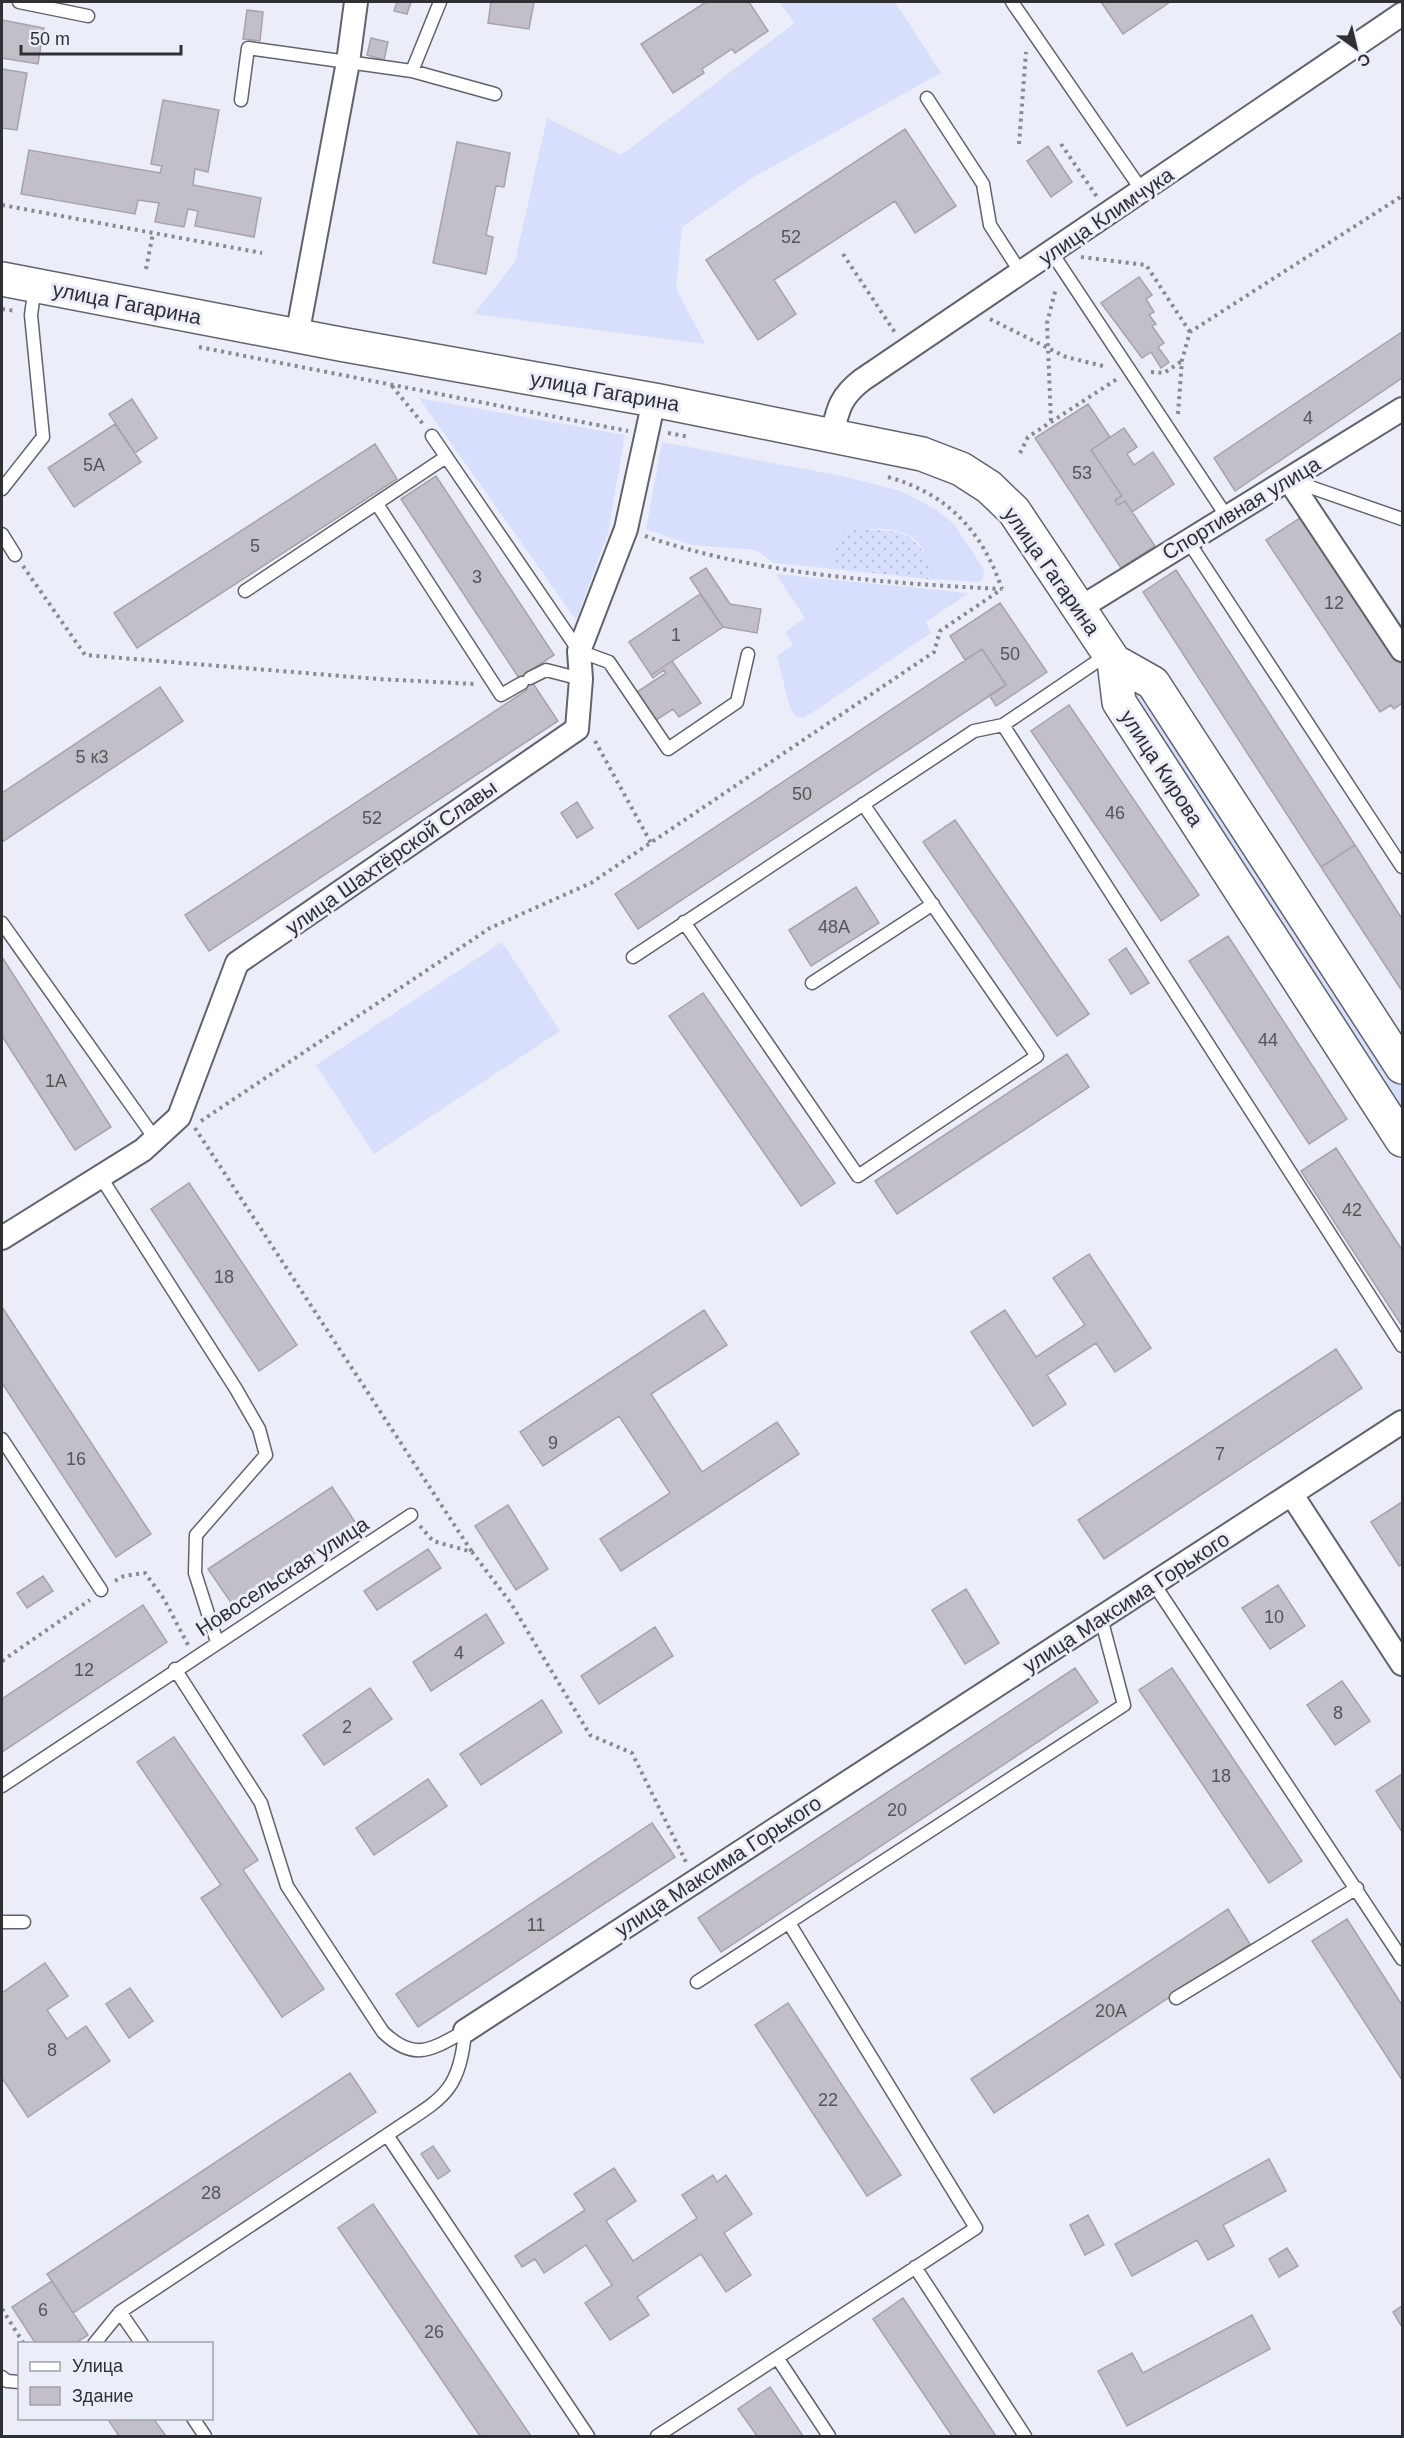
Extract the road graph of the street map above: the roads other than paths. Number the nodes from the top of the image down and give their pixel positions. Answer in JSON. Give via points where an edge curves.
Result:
{"nodes":[{"id":1,"x":19,"y":2,"type":"edge"},
{"id":2,"x":356,"y":2,"type":"edge"},
{"id":3,"x":440,"y":2,"type":"edge"},
{"id":4,"x":1012,"y":2,"type":"edge"},
{"id":5,"x":1402,"y":14,"type":"edge"},
{"id":6,"x":88,"y":16,"type":"dead end"},
{"id":7,"x":348,"y":62,"type":"junction"},
{"id":8,"x":412,"y":71,"type":"junction"},
{"id":9,"x":495,"y":94,"type":"dead end"},
{"id":10,"x":927,"y":98,"type":"dead end"},
{"id":11,"x":241,"y":100,"type":"dead end"},
{"id":12,"x":1143,"y":192,"type":"junction"},
{"id":13,"x":1052,"y":253,"type":"junction"},
{"id":14,"x":1021,"y":273,"type":"junction"},
{"id":15,"x":2,"y":279,"type":"edge"},
{"id":16,"x":33,"y":300,"type":"junction"},
{"id":17,"x":297,"y":336,"type":"junction"},
{"id":18,"x":654,"y":399,"type":"junction"},
{"id":19,"x":1402,"y":409,"type":"edge"},
{"id":20,"x":832,"y":434,"type":"junction"},
{"id":21,"x":432,"y":436,"type":"road end"},
{"id":22,"x":446,"y":457,"type":"junction"},
{"id":23,"x":1289,"y":480,"type":"junction"},
{"id":24,"x":2,"y":489,"type":"edge"},
{"id":25,"x":377,"y":504,"type":"junction"},
{"id":26,"x":1227,"y":517,"type":"junction"},
{"id":27,"x":1402,"y":519,"type":"edge"},
{"id":28,"x":2,"y":534,"type":"edge"},
{"id":29,"x":1188,"y":541,"type":"junction"},
{"id":30,"x":15,"y":555,"type":"road end"},
{"id":31,"x":244,"y":591,"type":"dead end"},
{"id":32,"x":1080,"y":608,"type":"junction"},
{"id":33,"x":1402,"y":650,"type":"edge"},
{"id":34,"x":579,"y":651,"type":"junction"},
{"id":35,"x":748,"y":654,"type":"dead end"},
{"id":36,"x":1112,"y":657,"type":"junction"},
{"id":37,"x":581,"y":679,"type":"junction"},
{"id":38,"x":1003,"y":725,"type":"junction"},
{"id":39,"x":863,"y":804,"type":"junction"},
{"id":40,"x":1402,"y":867,"type":"edge"},
{"id":41,"x":933,"y":904,"type":"junction"},
{"id":42,"x":684,"y":922,"type":"junction"},
{"id":43,"x":2,"y":923,"type":"edge"},
{"id":44,"x":633,"y":957,"type":"dead end"},
{"id":45,"x":812,"y":983,"type":"dead end"},
{"id":46,"x":1402,"y":1067,"type":"edge"},
{"id":47,"x":156,"y":1140,"type":"junction"},
{"id":48,"x":1402,"y":1140,"type":"edge"},
{"id":49,"x":100,"y":1176,"type":"junction"},
{"id":50,"x":2,"y":1238,"type":"edge"},
{"id":51,"x":1402,"y":1346,"type":"edge"},
{"id":52,"x":1402,"y":1422,"type":"edge"},
{"id":53,"x":2,"y":1439,"type":"edge"},
{"id":54,"x":1292,"y":1495,"type":"junction"},
{"id":55,"x":411,"y":1515,"type":"road end"},
{"id":56,"x":1154,"y":1584,"type":"junction"},
{"id":57,"x":101,"y":1590,"type":"road end"},
{"id":58,"x":1101,"y":1618,"type":"junction"},
{"id":59,"x":218,"y":1642,"type":"junction"},
{"id":60,"x":1402,"y":1664,"type":"edge"},
{"id":61,"x":175,"y":1669,"type":"junction"},
{"id":62,"x":2,"y":1786,"type":"edge"},
{"id":63,"x":1357,"y":1888,"type":"junction"},
{"id":64,"x":2,"y":1922,"type":"edge"},
{"id":65,"x":24,"y":1922,"type":"dead end"},
{"id":66,"x":789,"y":1923,"type":"junction"},
{"id":67,"x":1402,"y":1959,"type":"edge"},
{"id":68,"x":698,"y":1982,"type":"dead end"},
{"id":69,"x":1176,"y":1998,"type":"dead end"},
{"id":70,"x":465,"y":2031,"type":"junction"},
{"id":71,"x":387,"y":2135,"type":"junction"},
{"id":72,"x":915,"y":2267,"type":"junction"},
{"id":73,"x":120,"y":2312,"type":"junction"},
{"id":74,"x":95,"y":2342,"type":"edge"},
{"id":75,"x":141,"y":2342,"type":"edge"},
{"id":76,"x":778,"y":2360,"type":"junction"},
{"id":77,"x":2,"y":2377,"type":"edge"},
{"id":78,"x":18,"y":2382,"type":"edge"},
{"id":79,"x":194,"y":2420,"type":"edge"},
{"id":80,"x":205,"y":2436,"type":"edge"},
{"id":81,"x":588,"y":2436,"type":"edge"},
{"id":82,"x":657,"y":2436,"type":"edge"},
{"id":83,"x":829,"y":2436,"type":"edge"},
{"id":84,"x":1025,"y":2436,"type":"edge"}],
"edges":[{"from":1,"to":6,"type":"lane"},
{"from":2,"to":7,"type":"street"},
{"from":3,"to":8,"type":"lane"},
{"from":4,"to":12,"type":"lane"},
{"from":5,"to":12,"type":"street","name":"улица Климчука"},
{"from":7,"to":8,"type":"lane"},
{"from":7,"to":11,"type":"lane","via":[[248,48]]},
{"from":7,"to":17,"type":"street","via":[[316,196]]},
{"from":8,"to":9,"type":"lane"},
{"from":10,"to":14,"type":"lane","via":[[983,184],[990,225]]},
{"from":12,"to":13,"type":"street","name":"улица Климчука"},
{"from":13,"to":14,"type":"street","name":"улица Климчука"},
{"from":13,"to":26,"type":"lane"},
{"from":14,"to":20,"type":"street","name":"улица Климчука","via":[[847,392]]},
{"from":15,"to":16,"type":"main road","name":"улица Гагарина"},
{"from":16,"to":17,"type":"main road","name":"улица Гагарина"},
{"from":16,"to":24,"type":"lane","via":[[43,437]]},
{"from":17,"to":18,"type":"main road","name":"улица Гагарина"},
{"from":18,"to":20,"type":"main road","name":"улица Гагарина"},
{"from":18,"to":34,"type":"street","via":[[626,529]]},
{"from":19,"to":23,"type":"street","name":"Спортивная улица"},
{"from":20,"to":32,"type":"main road","name":"улица Гагарина","via":[[922,454],[961,469],[989,487],[1014,512]]},
{"from":21,"to":22,"type":"lane"},
{"from":22,"to":25,"type":"lane"},
{"from":22,"to":34,"type":"lane"},
{"from":23,"to":26,"type":"street","name":"Спортивная улица"},
{"from":23,"to":27,"type":"lane"},
{"from":23,"to":33,"type":"street"},
{"from":25,"to":31,"type":"lane"},
{"from":25,"to":37,"type":"lane","via":[[501,695],[546,670]]},
{"from":26,"to":29,"type":"street","name":"Спортивная улица"},
{"from":28,"to":30,"type":"lane"},
{"from":29,"to":32,"type":"street","name":"Спортивная улица"},
{"from":29,"to":40,"type":"lane"},
{"from":32,"to":36,"type":"main road","name":"улица Гагарина"},
{"from":34,"to":35,"type":"lane","via":[[609,662],[668,749],[737,702]]},
{"from":34,"to":37,"type":"street"},
{"from":36,"to":38,"type":"lane"},
{"from":36,"to":46,"type":"main road","name":"улица Кирова","via":[[1153,683]]},
{"from":36,"to":48,"type":"main road","name":"улица Кирова","via":[[1119,702]]},
{"from":37,"to":47,"type":"street","name":"улица Шахтёрской Славы","via":[[577,729],[237,963],[179,1117]]},
{"from":38,"to":39,"type":"lane","via":[[974,731]]},
{"from":38,"to":51,"type":"lane"},
{"from":39,"to":41,"type":"lane"},
{"from":39,"to":42,"type":"lane"},
{"from":41,"to":42,"type":"lane","via":[[1037,1056],[858,1176]]},
{"from":41,"to":45,"type":"lane"},
{"from":42,"to":44,"type":"lane"},
{"from":43,"to":47,"type":"lane"},
{"from":47,"to":49,"type":"street","name":"улица Шахтёрской Славы"},
{"from":49,"to":50,"type":"street","name":"улица Шахтёрской Славы"},
{"from":49,"to":59,"type":"lane","via":[[236,1389],[259,1429],[266,1455],[196,1535],[195,1573]]},
{"from":52,"to":54,"type":"street","name":"улица Максима Горького"},
{"from":53,"to":57,"type":"lane"},
{"from":54,"to":56,"type":"street","name":"улица Максима Горького"},
{"from":54,"to":60,"type":"street"},
{"from":55,"to":59,"type":"lane","name":"Новосельская улица"},
{"from":56,"to":58,"type":"street","name":"улица Максима Горького"},
{"from":56,"to":63,"type":"lane"},
{"from":58,"to":66,"type":"lane","via":[[1124,1704]]},
{"from":58,"to":70,"type":"street","name":"улица Максима Горького"},
{"from":59,"to":61,"type":"lane","name":"Новосельская улица"},
{"from":61,"to":62,"type":"lane","name":"Новосельская улица"},
{"from":61,"to":70,"type":"lane","name":"улица Максима Горького","via":[[261,1803],[287,1886],[383,2032],[398,2047],[415,2051],[436,2047]]},
{"from":63,"to":67,"type":"lane"},
{"from":63,"to":69,"type":"lane"},
{"from":64,"to":65,"type":"lane"},
{"from":66,"to":68,"type":"lane"},
{"from":66,"to":72,"type":"lane","via":[[976,2228]]},
{"from":70,"to":71,"type":"lane","via":[[460,2072],[446,2094]]},
{"from":71,"to":73,"type":"lane"},
{"from":71,"to":81,"type":"lane"},
{"from":72,"to":76,"type":"lane"},
{"from":72,"to":84,"type":"lane"},
{"from":73,"to":74,"type":"lane"},
{"from":73,"to":75,"type":"lane"},
{"from":76,"to":82,"type":"lane"},
{"from":76,"to":83,"type":"lane"},
{"from":77,"to":78,"type":"lane"},
{"from":79,"to":80,"type":"lane"}]}
